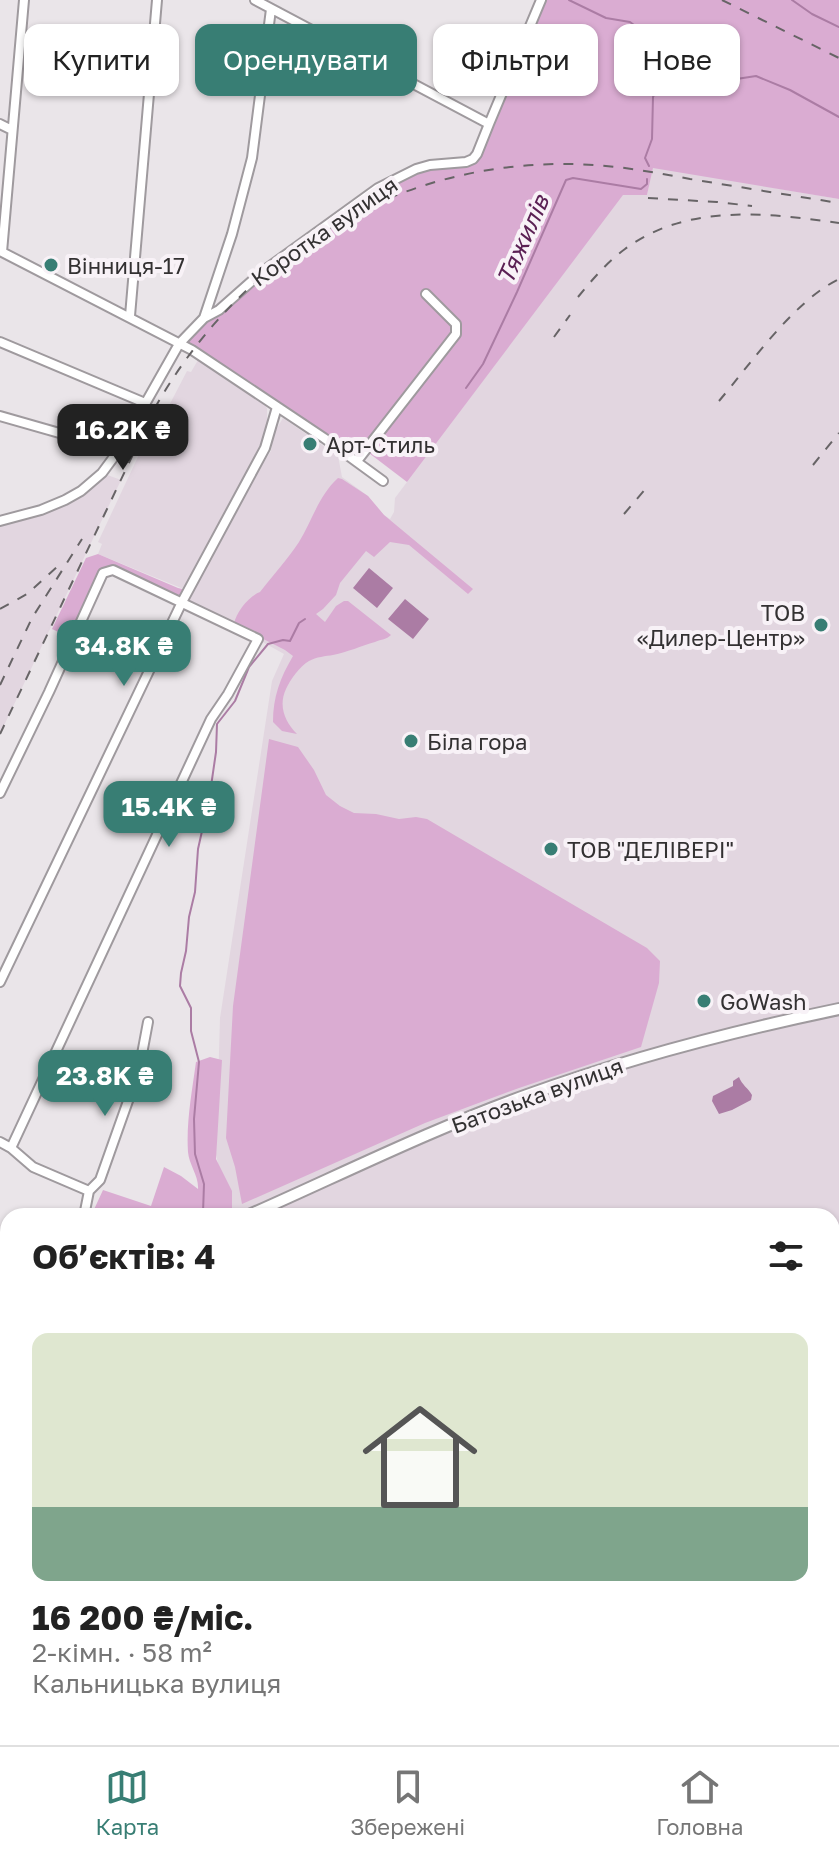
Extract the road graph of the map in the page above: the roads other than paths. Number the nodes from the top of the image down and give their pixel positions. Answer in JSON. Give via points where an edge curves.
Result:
{"nodes":[{"id":1,"x":24,"y":0,"type":"edge"},
{"id":2,"x":157,"y":0,"type":"edge"},
{"id":3,"x":255,"y":0,"type":"edge"},
{"id":4,"x":541,"y":0,"type":"edge"},
{"id":5,"x":271,"y":9,"type":"junction"},
{"id":6,"x":0,"y":124,"type":"edge"},
{"id":7,"x":489,"y":124,"type":"junction"},
{"id":8,"x":12,"y":130,"type":"junction"},
{"id":9,"x":1,"y":253,"type":"edge"},
{"id":10,"x":426,"y":294,"type":"dead end"},
{"id":11,"x":130,"y":316,"type":"junction"},
{"id":12,"x":204,"y":318,"type":"junction"},
{"id":13,"x":0,"y":342,"type":"edge"},
{"id":14,"x":179,"y":344,"type":"junction"},
{"id":15,"x":145,"y":403,"type":"junction"},
{"id":16,"x":277,"y":407,"type":"junction"},
{"id":17,"x":0,"y":416,"type":"edge"},
{"id":18,"x":119,"y":450,"type":"junction"},
{"id":19,"x":357,"y":461,"type":"junction"},
{"id":20,"x":383,"y":481,"type":"dead end"},
{"id":21,"x":0,"y":521,"type":"edge"},
{"id":22,"x":182,"y":602,"type":"junction"},
{"id":23,"x":0,"y":793,"type":"edge"},
{"id":24,"x":0,"y":982,"type":"edge"},
{"id":25,"x":839,"y":1009,"type":"edge"},
{"id":26,"x":148,"y":1022,"type":"dead end"},
{"id":27,"x":0,"y":1142,"type":"edge"},
{"id":28,"x":11,"y":1148,"type":"junction"},
{"id":29,"x":89,"y":1191,"type":"junction"},
{"id":30,"x":86,"y":1208,"type":"edge"},
{"id":31,"x":265,"y":1208,"type":"edge"}],
"edges":[{"from":1,"to":8,"type":"street"},
{"from":2,"to":11,"type":"street"},
{"from":3,"to":5,"type":"street"},
{"from":4,"to":7,"type":"street"},
{"from":5,"to":7,"type":"street"},
{"from":5,"to":12,"type":"street","via":[[252,158]]},
{"from":6,"to":8,"type":"street"},
{"from":7,"to":12,"type":"street","name":"Коротка вулиця","via":[[473,159],[416,169],[378,188]]},
{"from":8,"to":9,"type":"street"},
{"from":9,"to":11,"type":"street"},
{"from":10,"to":19,"type":"street","via":[[456,324],[456,334]]},
{"from":11,"to":14,"type":"street"},
{"from":12,"to":14,"type":"street","name":"Коротка вулиця"},
{"from":13,"to":15,"type":"street"},
{"from":14,"to":15,"type":"street","name":"Коротка вулиця"},
{"from":14,"to":16,"type":"street"},
{"from":15,"to":18,"type":"street","name":"Коротка вулиця"},
{"from":16,"to":19,"type":"street"},
{"from":16,"to":22,"type":"street","via":[[265,448]]},
{"from":17,"to":18,"type":"street"},
{"from":18,"to":21,"type":"street","name":"Коротка вулиця","via":[[102,473],[73,496]]},
{"from":19,"to":20,"type":"street"},
{"from":22,"to":23,"type":"street","via":[[113,570],[103,573]]},
{"from":22,"to":24,"type":"street"},
{"from":22,"to":28,"type":"street","via":[[258,639],[211,719]]},
{"from":25,"to":31,"type":"street","name":"Батозька вулиця","via":[[665,1051],[528,1094]]},
{"from":26,"to":29,"type":"street","via":[[139,1070],[100,1180]]},
{"from":27,"to":28,"type":"street"},
{"from":28,"to":29,"type":"street","via":[[33,1167]]},
{"from":29,"to":30,"type":"street"}]}
